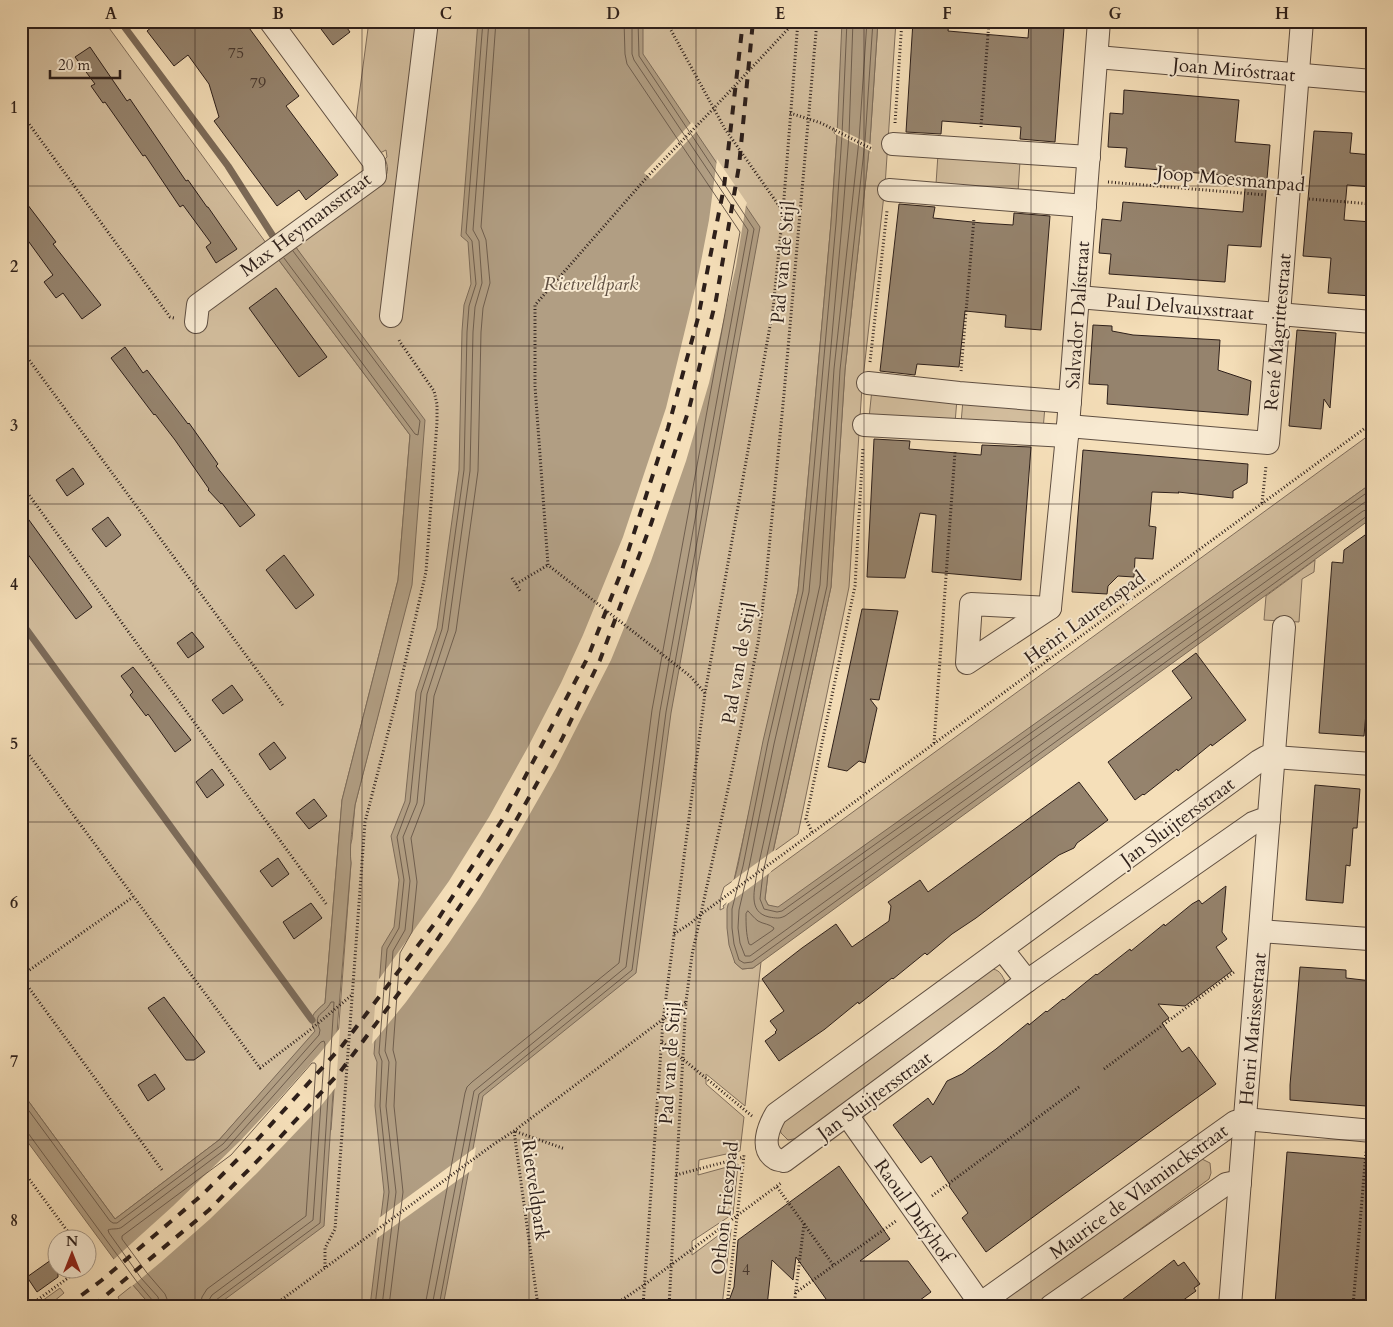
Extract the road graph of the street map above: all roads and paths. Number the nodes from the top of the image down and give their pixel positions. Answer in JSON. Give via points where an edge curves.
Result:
{"nodes":[{"id":1,"x":270,"y":21,"type":"edge"},
{"id":2,"x":427,"y":21,"type":"edge"},
{"id":3,"x":674,"y":21,"type":"edge"},
{"id":4,"x":793,"y":21,"type":"edge"},
{"id":5,"x":798,"y":21,"type":"edge"},
{"id":6,"x":817,"y":21,"type":"edge"},
{"id":7,"x":989,"y":21,"type":"edge"},
{"id":8,"x":1099,"y":21,"type":"edge"},
{"id":9,"x":1302,"y":21,"type":"edge"},
{"id":10,"x":666,"y":22,"type":"edge"},
{"id":11,"x":1096,"y":58,"type":"junction"},
{"id":12,"x":1298,"y":75,"type":"junction"},
{"id":13,"x":1372,"y":81,"type":"edge"},
{"id":14,"x":714,"y":108,"type":"junction"},
{"id":15,"x":21,"y":113,"type":"edge"},
{"id":16,"x":790,"y":113,"type":"junction"},
{"id":17,"x":808,"y":120,"type":"junction"},
{"id":18,"x":886,"y":148,"type":"joint"},
{"id":19,"x":979,"y":150,"type":"junction"},
{"id":20,"x":1089,"y":157,"type":"junction"},
{"id":21,"x":1087,"y":180,"type":"junction"},
{"id":22,"x":889,"y":190,"type":"dead end"},
{"id":23,"x":976,"y":197,"type":"junction"},
{"id":24,"x":1289,"y":197,"type":"junction"},
{"id":25,"x":1372,"y":204,"type":"edge"},
{"id":26,"x":1085,"y":206,"type":"junction"},
{"id":27,"x":783,"y":211,"type":"junction"},
{"id":28,"x":1078,"y":297,"type":"junction"},
{"id":29,"x":1280,"y":314,"type":"junction"},
{"id":30,"x":391,"y":316,"type":"joint"},
{"id":31,"x":196,"y":322,"type":"joint"},
{"id":32,"x":1372,"y":322,"type":"edge"},
{"id":33,"x":21,"y":348,"type":"edge"},
{"id":34,"x":868,"y":383,"type":"dead end"},
{"id":35,"x":959,"y":392,"type":"junction"},
{"id":36,"x":1070,"y":402,"type":"junction"},
{"id":37,"x":1372,"y":423,"type":"edge"},
{"id":38,"x":864,"y":425,"type":"dead end"},
{"id":39,"x":957,"y":430,"type":"junction"},
{"id":40,"x":1068,"y":431,"type":"junction"},
{"id":41,"x":1268,"y":443,"type":"junction"},
{"id":42,"x":21,"y":484,"type":"edge"},
{"id":43,"x":1262,"y":503,"type":"junction"},
{"id":44,"x":548,"y":566,"type":"junction"},
{"id":45,"x":512,"y":578,"type":"dead end"},
{"id":46,"x":516,"y":584,"type":"junction"},
{"id":47,"x":520,"y":591,"type":"dead end"},
{"id":48,"x":1050,"y":608,"type":"dead end"},
{"id":49,"x":1284,"y":627,"type":"dead end"},
{"id":50,"x":705,"y":693,"type":"junction"},
{"id":51,"x":284,"y":707,"type":"dead end"},
{"id":52,"x":21,"y":744,"type":"edge"},
{"id":53,"x":934,"y":744,"type":"junction"},
{"id":54,"x":1274,"y":757,"type":"junction"},
{"id":55,"x":1372,"y":764,"type":"edge"},
{"id":56,"x":1269,"y":820,"type":"junction"},
{"id":57,"x":133,"y":897,"type":"junction"},
{"id":58,"x":327,"y":905,"type":"dead end"},
{"id":59,"x":700,"y":914,"type":"junction"},
{"id":60,"x":1260,"y":931,"type":"junction"},
{"id":61,"x":674,"y":934,"type":"junction"},
{"id":62,"x":1368,"y":939,"type":"dead end"},
{"id":63,"x":1002,"y":949,"type":"junction"},
{"id":64,"x":1258,"y":954,"type":"junction"},
{"id":65,"x":21,"y":976,"type":"edge"},
{"id":66,"x":1027,"y":981,"type":"junction"},
{"id":67,"x":353,"y":994,"type":"junction"},
{"id":68,"x":686,"y":1002,"type":"junction"},
{"id":69,"x":663,"y":1021,"type":"junction"},
{"id":70,"x":662,"y":1042,"type":"junction"},
{"id":71,"x":683,"y":1060,"type":"junction"},
{"id":72,"x":1104,"y":1069,"type":"dead end"},
{"id":73,"x":1372,"y":1081,"type":"edge"},
{"id":74,"x":1080,"y":1088,"type":"dead end"},
{"id":75,"x":748,"y":1114,"type":"junction"},
{"id":76,"x":847,"y":1115,"type":"junction"},
{"id":77,"x":1245,"y":1119,"type":"junction"},
{"id":78,"x":758,"y":1125,"type":"junction"},
{"id":79,"x":514,"y":1131,"type":"junction"},
{"id":80,"x":1370,"y":1131,"type":"edge"},
{"id":81,"x":745,"y":1148,"type":"dead end"},
{"id":82,"x":564,"y":1149,"type":"dead end"},
{"id":83,"x":776,"y":1156,"type":"junction"},
{"id":84,"x":744,"y":1157,"type":"junction"},
{"id":85,"x":21,"y":1168,"type":"edge"},
{"id":86,"x":162,"y":1170,"type":"dead end"},
{"id":87,"x":676,"y":1174,"type":"junction"},
{"id":88,"x":1240,"y":1183,"type":"junction"},
{"id":89,"x":776,"y":1187,"type":"junction"},
{"id":90,"x":913,"y":1209,"type":"junction"},
{"id":91,"x":737,"y":1216,"type":"junction"},
{"id":92,"x":804,"y":1224,"type":"junction"},
{"id":93,"x":67,"y":1230,"type":"edge"},
{"id":94,"x":671,"y":1264,"type":"junction"},
{"id":95,"x":834,"y":1266,"type":"junction"},
{"id":96,"x":325,"y":1268,"type":"junction"},
{"id":97,"x":65,"y":1280,"type":"edge"},
{"id":98,"x":644,"y":1285,"type":"junction"},
{"id":99,"x":795,"y":1294,"type":"junction"},
{"id":100,"x":980,"y":1305,"type":"edge"},
{"id":101,"x":29,"y":1306,"type":"edge"},
{"id":102,"x":273,"y":1306,"type":"edge"},
{"id":103,"x":538,"y":1306,"type":"edge"},
{"id":104,"x":613,"y":1306,"type":"edge"},
{"id":105,"x":643,"y":1306,"type":"edge"},
{"id":106,"x":669,"y":1306,"type":"edge"},
{"id":107,"x":727,"y":1306,"type":"edge"},
{"id":108,"x":794,"y":1306,"type":"edge"},
{"id":109,"x":1052,"y":1306,"type":"edge"},
{"id":110,"x":1230,"y":1306,"type":"edge"},
{"id":111,"x":1353,"y":1306,"type":"edge"}],
"edges":[{"from":1,"to":31,"type":"street","name":"Max Heymansstraat","via":[[374,162],[375,176],[198,305]]},
{"from":2,"to":30,"type":"street"},
{"from":3,"to":10,"type":"path"},
{"from":4,"to":14,"type":"path"},
{"from":5,"to":16,"type":"path","name":"Pad van de Stijl"},
{"from":6,"to":17,"type":"path","name":"Pad van de Stijl"},
{"from":7,"to":19,"type":"path"},
{"from":8,"to":11,"type":"street","name":"Salvador Dalístraat"},
{"from":9,"to":12,"type":"street","name":"René Magrittestraat"},
{"from":10,"to":14,"type":"path"},
{"from":11,"to":12,"type":"street","name":"Joan Miróstraat"},
{"from":11,"to":20,"type":"street","name":"Salvador Dalístraat"},
{"from":12,"to":13,"type":"street","name":"Joan Miróstraat"},
{"from":12,"to":24,"type":"street","name":"René Magrittestraat"},
{"from":14,"to":27,"type":"path","via":[[725,129]]},
{"from":14,"to":44,"type":"path","via":[[648,176],[534,305],[535,386]]},
{"from":15,"to":31,"type":"path","via":[[170,318]]},
{"from":16,"to":17,"type":"path"},
{"from":16,"to":27,"type":"path","name":"Pad van de Stijl"},
{"from":17,"to":18,"type":"path"},
{"from":17,"to":59,"type":"path","name":"Pad van de Stijl","via":[[758,643]]},
{"from":18,"to":19,"type":"street"},
{"from":19,"to":20,"type":"street"},
{"from":20,"to":21,"type":"street","name":"Salvador Dalístraat"},
{"from":21,"to":24,"type":"path","name":"Joop Moesmanpad"},
{"from":21,"to":26,"type":"street","name":"Salvador Dalístraat"},
{"from":22,"to":23,"type":"street"},
{"from":23,"to":26,"type":"street"},
{"from":23,"to":35,"type":"path"},
{"from":24,"to":25,"type":"path","name":"Joop Moesmanpad"},
{"from":24,"to":29,"type":"street","name":"René Magrittestraat"},
{"from":26,"to":28,"type":"street","name":"Salvador Dalístraat"},
{"from":27,"to":50,"type":"path","name":"Pad van de Stijl","via":[[773,309]]},
{"from":28,"to":29,"type":"street","name":"Paul Delvauxstraat"},
{"from":28,"to":36,"type":"street","name":"Salvador Dalístraat"},
{"from":29,"to":32,"type":"street","name":"Paul Delvauxstraat"},
{"from":29,"to":41,"type":"street","name":"René Magrittestraat"},
{"from":30,"to":67,"type":"path","via":[[400,342],[434,391],[437,422],[426,572],[365,822]]},
{"from":33,"to":51,"type":"path"},
{"from":34,"to":35,"type":"street"},
{"from":35,"to":36,"type":"street"},
{"from":36,"to":40,"type":"street","name":"Salvador Dalístraat"},
{"from":37,"to":43,"type":"path","name":"Henri Laurenspad"},
{"from":38,"to":39,"type":"street"},
{"from":39,"to":40,"type":"street"},
{"from":39,"to":53,"type":"path"},
{"from":40,"to":41,"type":"street"},
{"from":40,"to":48,"type":"street","name":"Salvador Dalístraat"},
{"from":41,"to":43,"type":"path"},
{"from":42,"to":58,"type":"path"},
{"from":43,"to":53,"type":"path","name":"Henri Laurenspad"},
{"from":44,"to":46,"type":"path"},
{"from":44,"to":50,"type":"path","via":[[690,676]]},
{"from":45,"to":46,"type":"path"},
{"from":46,"to":47,"type":"path"},
{"from":49,"to":54,"type":"street","name":"Henri Matissestraat"},
{"from":50,"to":61,"type":"path","name":"Pad van de Stijl"},
{"from":52,"to":57,"type":"path"},
{"from":53,"to":59,"type":"path","name":"Henri Laurenspad"},
{"from":54,"to":55,"type":"street","name":"Jan Sluijtersstraat"},
{"from":54,"to":56,"type":"street","name":"Henri Matissestraat"},
{"from":54,"to":63,"type":"street","name":"Jan Sluijtersstraat","via":[[1258,761]]},
{"from":56,"to":60,"type":"street","name":"Henri Matissestraat"},
{"from":56,"to":66,"type":"street","name":"Jan Sluijtersstraat","via":[[1253,823]]},
{"from":57,"to":65,"type":"path"},
{"from":57,"to":67,"type":"path","via":[[260,1068]]},
{"from":59,"to":61,"type":"path","name":"Henri Laurenspad"},
{"from":59,"to":68,"type":"path","name":"Pad van de Stijl"},
{"from":60,"to":62,"type":"street","name":"Henri Matissestraat"},
{"from":60,"to":64,"type":"street","name":"Henri Matissestraat"},
{"from":61,"to":69,"type":"path","name":"Pad van de Stijl"},
{"from":63,"to":66,"type":"street"},
{"from":63,"to":78,"type":"street","name":"Jan Sluijtersstraat"},
{"from":64,"to":72,"type":"path"},
{"from":64,"to":77,"type":"street","name":"Henri Matissestraat"},
{"from":65,"to":86,"type":"path"},
{"from":66,"to":76,"type":"street","name":"Jan Sluijtersstraat"},
{"from":67,"to":96,"type":"path","via":[[335,1229],[325,1248]]},
{"from":68,"to":69,"type":"path"},
{"from":68,"to":71,"type":"path","name":"Pad van de Stijl"},
{"from":69,"to":70,"type":"path","name":"Pad van de Stijl"},
{"from":69,"to":79,"type":"path"},
{"from":70,"to":71,"type":"path"},
{"from":70,"to":98,"type":"path","name":"Pad van de Stijl"},
{"from":71,"to":75,"type":"path"},
{"from":71,"to":87,"type":"path","name":"Pad van de Stijl"},
{"from":73,"to":80,"type":"path"},
{"from":74,"to":90,"type":"path"},
{"from":75,"to":78,"type":"path"},
{"from":75,"to":78,"type":"path","name":"Othon Frieszpad"},
{"from":76,"to":83,"type":"street","name":"Jan Sluijtersstraat"},
{"from":76,"to":90,"type":"street","name":"Raoul Dufyhof"},
{"from":77,"to":80,"type":"street","name":"Maurice de Vlaminckstraat"},
{"from":77,"to":88,"type":"street","name":"Henri Matissestraat"},
{"from":77,"to":100,"type":"street","name":"Maurice de Vlaminckstraat","via":[[1235,1122]]},
{"from":78,"to":83,"type":"street"},
{"from":79,"to":82,"type":"path","name":"Rietveldpark"},
{"from":79,"to":96,"type":"path"},
{"from":79,"to":103,"type":"path","name":"Rietveldpark"},
{"from":80,"to":111,"type":"path"},
{"from":81,"to":84,"type":"path","name":"Othon Frieszpad"},
{"from":83,"to":84,"type":"path"},
{"from":83,"to":89,"type":"path","via":[[782,1183]]},
{"from":84,"to":87,"type":"path"},
{"from":84,"to":91,"type":"path","name":"Othon Frieszpad"},
{"from":85,"to":93,"type":"path"},
{"from":87,"to":94,"type":"path","name":"Pad van de Stijl"},
{"from":88,"to":109,"type":"street","via":[[1226,1184]]},
{"from":88,"to":110,"type":"street","name":"Henri Matissestraat"},
{"from":89,"to":91,"type":"path"},
{"from":89,"to":92,"type":"path"},
{"from":90,"to":95,"type":"path"},
{"from":90,"to":100,"type":"street","name":"Raoul Dufyhof"},
{"from":91,"to":94,"type":"path"},
{"from":91,"to":107,"type":"path","name":"Othon Frieszpad"},
{"from":92,"to":95,"type":"path"},
{"from":92,"to":99,"type":"path"},
{"from":94,"to":98,"type":"path"},
{"from":94,"to":106,"type":"path","name":"Pad van de Stijl"},
{"from":95,"to":99,"type":"path"},
{"from":96,"to":102,"type":"path"},
{"from":97,"to":101,"type":"path"},
{"from":98,"to":104,"type":"path"},
{"from":98,"to":105,"type":"path","name":"Pad van de Stijl"},
{"from":99,"to":108,"type":"path"}]}
